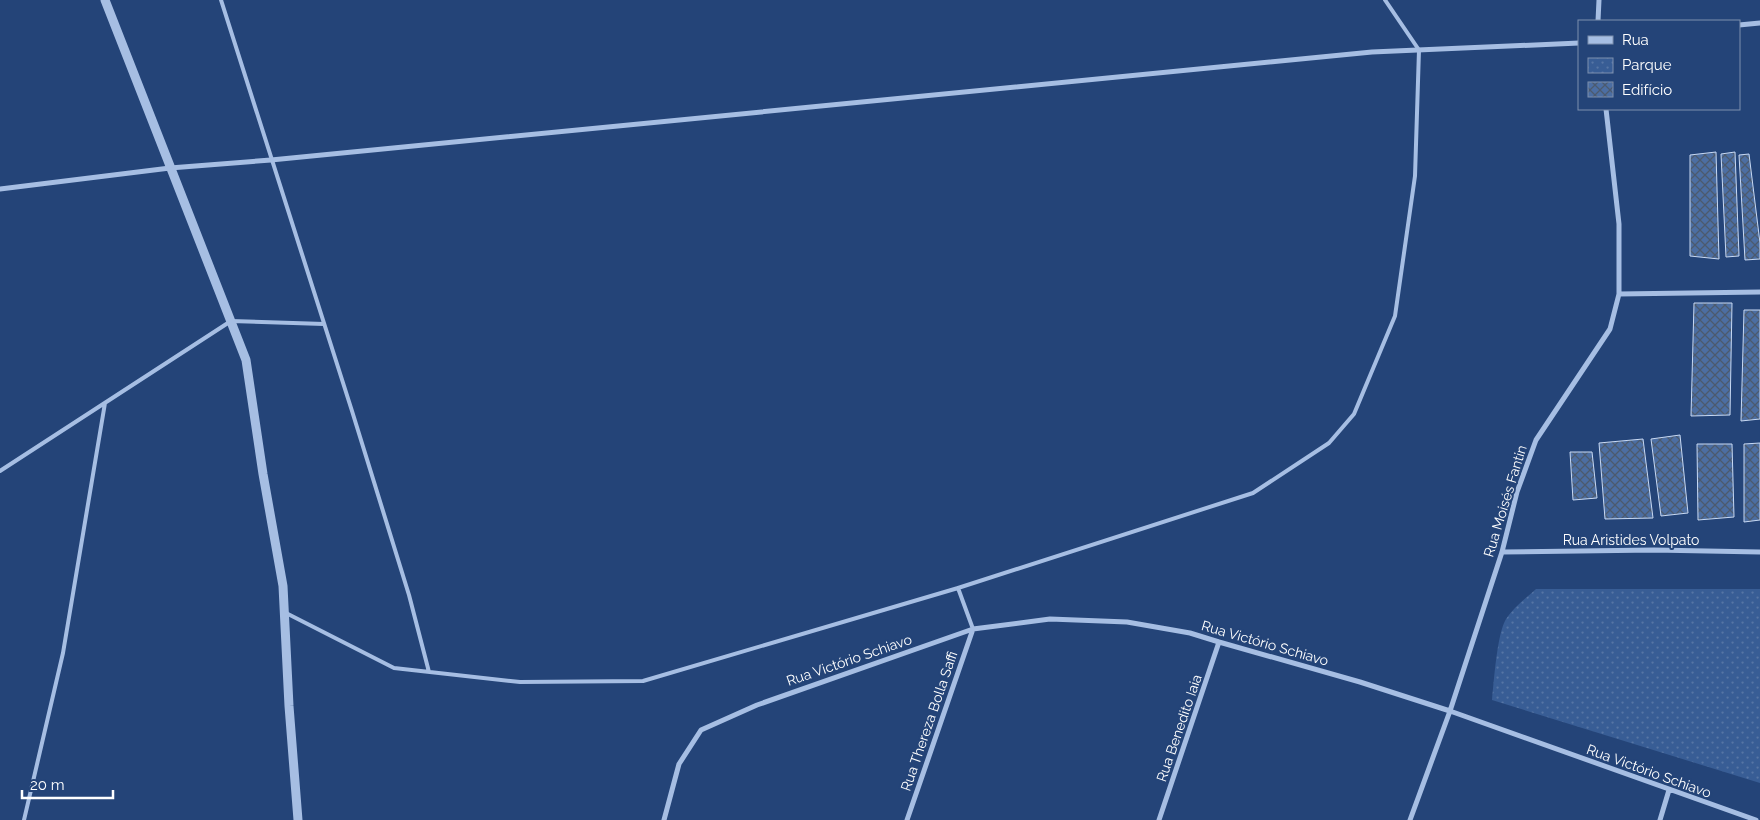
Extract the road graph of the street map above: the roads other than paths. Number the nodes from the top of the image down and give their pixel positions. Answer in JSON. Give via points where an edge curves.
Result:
{"nodes":[{"id":1,"x":105,"y":0,"type":"edge"},
{"id":2,"x":221,"y":0,"type":"edge"},
{"id":3,"x":1385,"y":0,"type":"edge"},
{"id":4,"x":1599,"y":0,"type":"edge"},
{"id":5,"x":1598,"y":20,"type":"edge"},
{"id":6,"x":1760,"y":23,"type":"edge"},
{"id":7,"x":1740,"y":25,"type":"edge"},
{"id":8,"x":1578,"y":43,"type":"edge"},
{"id":9,"x":1419,"y":50,"type":"junction"},
{"id":10,"x":1606,"y":110,"type":"edge"},
{"id":11,"x":271,"y":160,"type":"junction"},
{"id":12,"x":170,"y":168,"type":"junction"},
{"id":13,"x":0,"y":189,"type":"edge"},
{"id":14,"x":1760,"y":292,"type":"edge"},
{"id":15,"x":1619,"y":294,"type":"junction"},
{"id":16,"x":231,"y":321,"type":"junction"},
{"id":17,"x":324,"y":324,"type":"junction"},
{"id":18,"x":105,"y":403,"type":"junction"},
{"id":19,"x":0,"y":471,"type":"edge"},
{"id":20,"x":1502,"y":552,"type":"junction"},
{"id":21,"x":1760,"y":552,"type":"edge"},
{"id":22,"x":958,"y":588,"type":"junction"},
{"id":23,"x":284,"y":612,"type":"junction"},
{"id":24,"x":973,"y":629,"type":"junction"},
{"id":25,"x":1219,"y":642,"type":"junction"},
{"id":26,"x":429,"y":672,"type":"junction"},
{"id":27,"x":1450,"y":711,"type":"junction"},
{"id":28,"x":1669,"y":790,"type":"junction"},
{"id":29,"x":24,"y":820,"type":"edge"},
{"id":30,"x":298,"y":820,"type":"edge"},
{"id":31,"x":664,"y":820,"type":"edge"},
{"id":32,"x":907,"y":820,"type":"edge"},
{"id":33,"x":1160,"y":820,"type":"edge"},
{"id":34,"x":1410,"y":820,"type":"edge"},
{"id":35,"x":1660,"y":820,"type":"edge"},
{"id":36,"x":1756,"y":820,"type":"edge"}],
"edges":[{"from":1,"to":12,"type":"street"},
{"from":2,"to":11,"type":"lane"},
{"from":3,"to":9,"type":"lane"},
{"from":4,"to":5,"type":"street"},
{"from":6,"to":7,"type":"street"},
{"from":8,"to":9,"type":"street"},
{"from":9,"to":11,"type":"street"},
{"from":9,"to":22,"type":"lane","via":[[1416,176],[1395,316],[1354,414],[1329,443],[1253,493]]},
{"from":10,"to":15,"type":"street","name":"Rua Moisés Fantin","via":[[1619,224]]},
{"from":11,"to":12,"type":"street"},
{"from":11,"to":17,"type":"lane"},
{"from":12,"to":13,"type":"street"},
{"from":12,"to":16,"type":"street"},
{"from":14,"to":15,"type":"street"},
{"from":15,"to":20,"type":"street","name":"Rua Moisés Fantin","via":[[1610,328],[1536,440]]},
{"from":16,"to":17,"type":"lane"},
{"from":16,"to":18,"type":"lane"},
{"from":16,"to":23,"type":"street","via":[[246,360]]},
{"from":17,"to":26,"type":"lane","via":[[409,596]]},
{"from":18,"to":19,"type":"lane"},
{"from":18,"to":29,"type":"lane","via":[[63,652]]},
{"from":20,"to":21,"type":"street","name":"Rua Aristides Volpato"},
{"from":20,"to":27,"type":"street","name":"Rua Moisés Fantin"},
{"from":22,"to":24,"type":"lane"},
{"from":22,"to":26,"type":"lane","via":[[643,681],[520,682]]},
{"from":23,"to":26,"type":"lane","via":[[394,668]]},
{"from":23,"to":30,"type":"street"},
{"from":24,"to":25,"type":"street","name":"Rua Victório Schiavo","via":[[1050,620],[1127,622],[1190,633]]},
{"from":24,"to":31,"type":"street","name":"Rua Victório Schiavo","via":[[757,704],[701,730],[680,764]]},
{"from":24,"to":32,"type":"street","name":"Rua Thereza Bolla Saffi"},
{"from":25,"to":27,"type":"street","name":"Rua Victório Schiavo"},
{"from":25,"to":33,"type":"street","name":"Rua Benedito Iaia"},
{"from":27,"to":28,"type":"street","name":"Rua Victório Schiavo"},
{"from":27,"to":34,"type":"street","name":"Rua Moisés Fantin"},
{"from":28,"to":35,"type":"street"},
{"from":28,"to":36,"type":"street","name":"Rua Victório Schiavo"}]}
